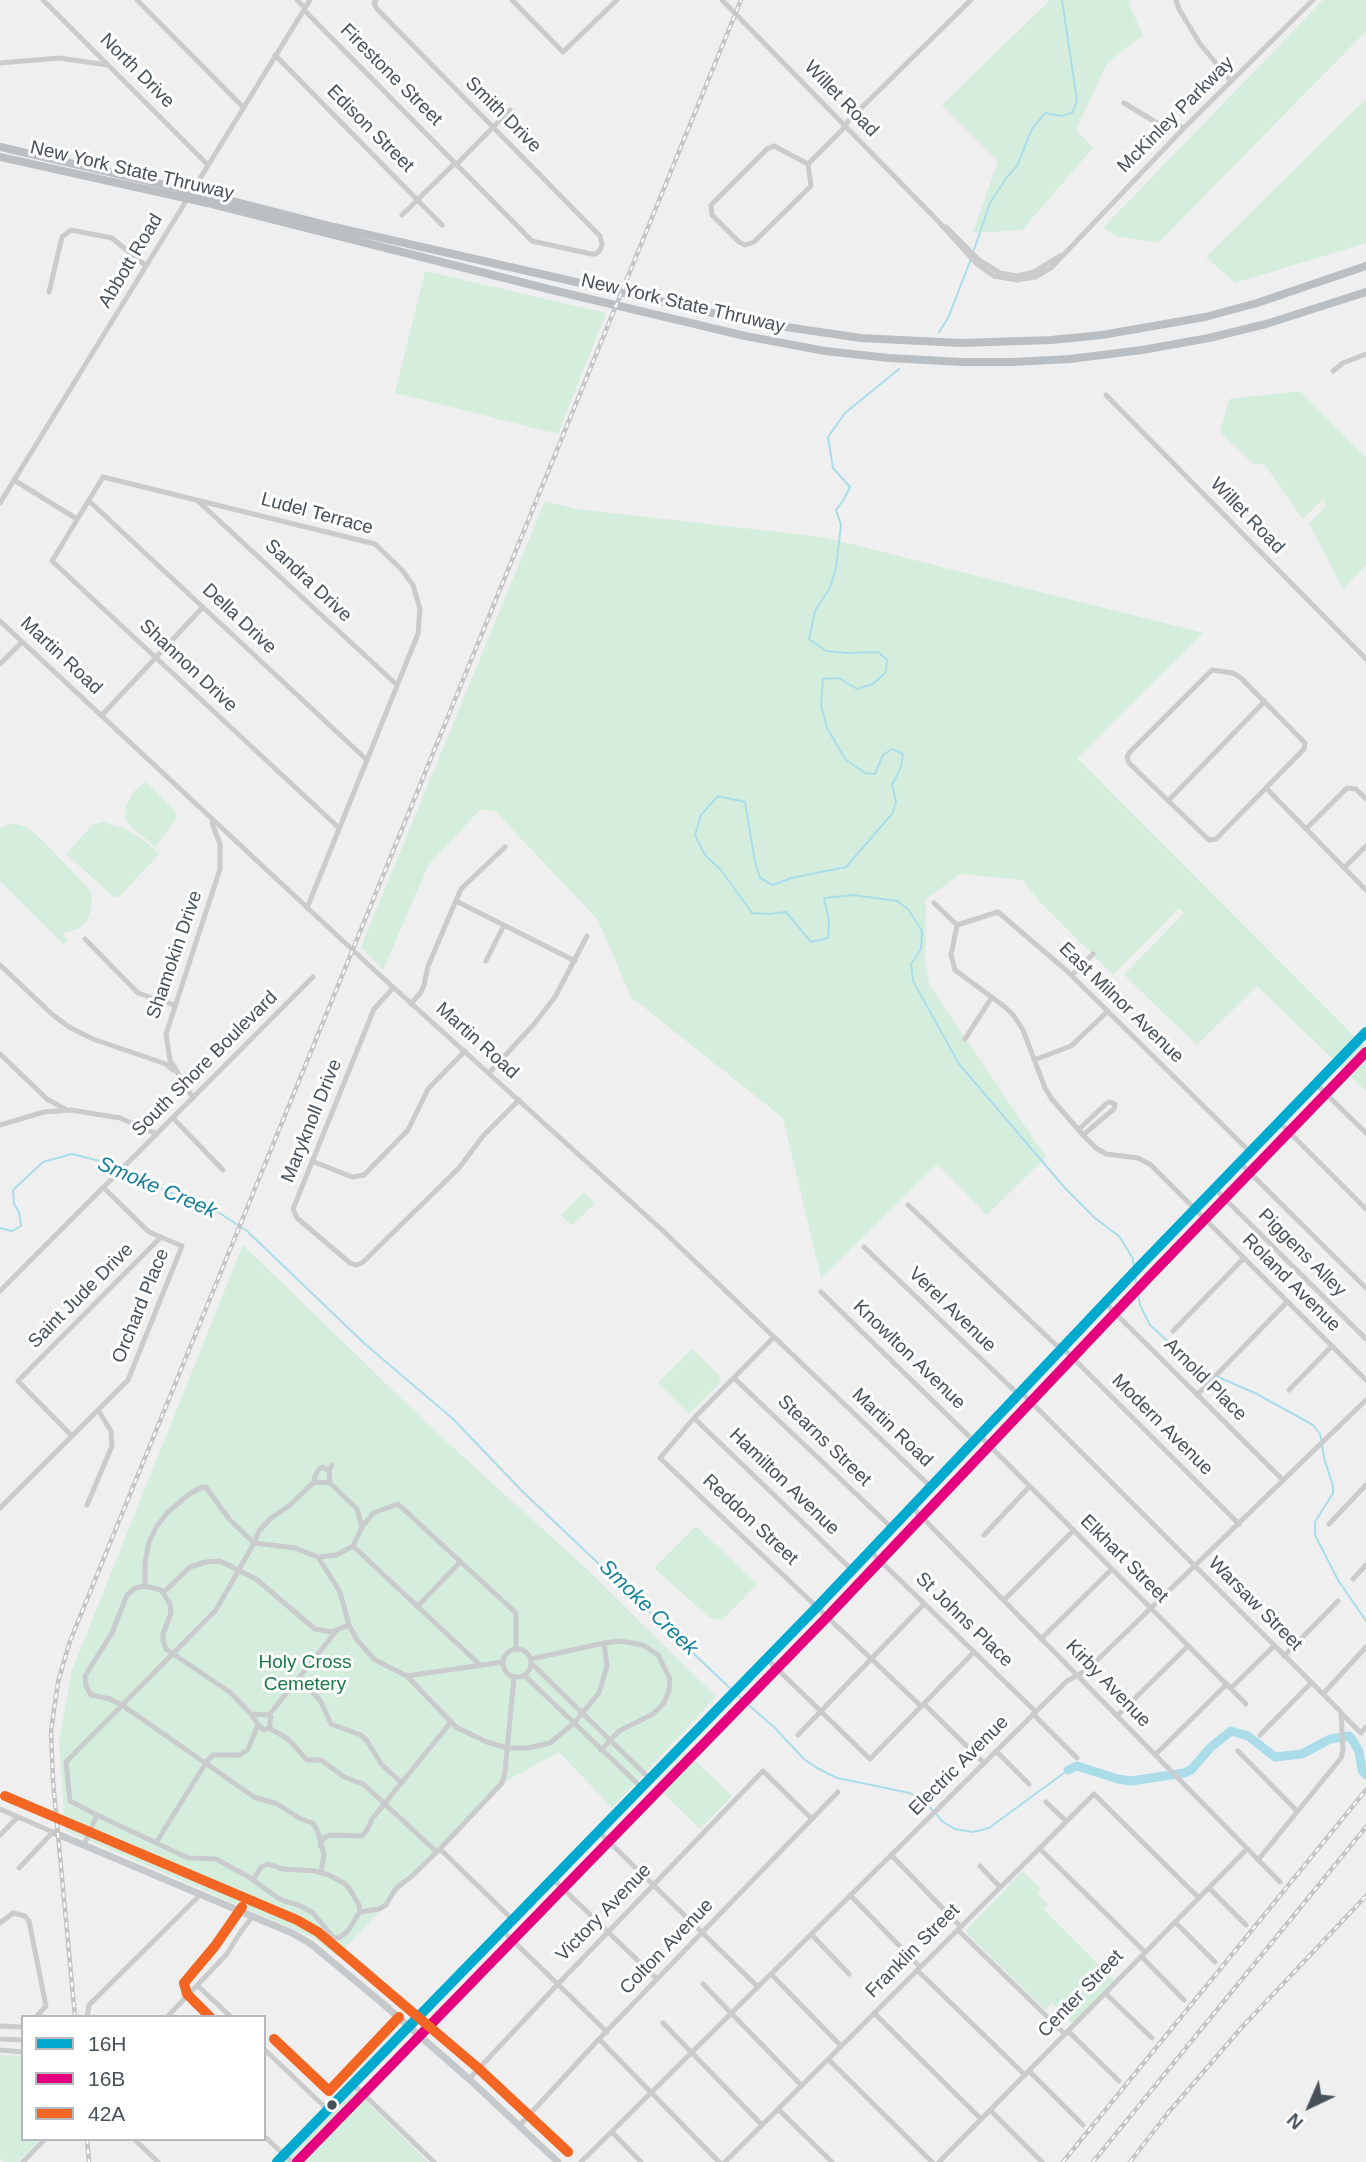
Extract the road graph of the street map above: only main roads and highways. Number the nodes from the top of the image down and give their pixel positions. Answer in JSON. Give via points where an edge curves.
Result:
{"nodes":[{"id":1,"x":0,"y":147,"type":"edge"},
{"id":2,"x":0,"y":158,"type":"edge"},
{"id":3,"x":174,"y":192,"type":"junction"},
{"id":4,"x":214,"y":201,"type":"junction"},
{"id":5,"x":1366,"y":266,"type":"edge"},
{"id":6,"x":1366,"y":292,"type":"edge"},
{"id":7,"x":1366,"y":1032,"type":"edge"},
{"id":8,"x":54,"y":1832,"type":"road end"},
{"id":9,"x":410,"y":2027,"type":"junction"},
{"id":10,"x":288,"y":2160,"type":"edge"},
{"id":11,"x":277,"y":2162,"type":"edge"},
{"id":12,"x":558,"y":2162,"type":"edge"}],
"edges":[{"from":1,"to":3,"type":"highway","name":"New York State Thruway"},
{"from":2,"to":3,"type":"highway","name":"New York State Thruway"},
{"from":3,"to":4,"type":"highway","name":"New York State Thruway"},
{"from":4,"to":5,"type":"highway","name":"New York State Thruway","via":[[752,322],[861,338],[961,343],[1102,335],[1257,303]]},
{"from":4,"to":6,"type":"highway","name":"New York State Thruway","via":[[745,336],[890,358],[1013,362],[1142,350],[1266,324]]},
{"from":7,"to":9,"type":"main road"},
{"from":8,"to":9,"type":"main road","via":[[292,1933]]},
{"from":9,"to":10,"type":"main road"},
{"from":9,"to":12,"type":"main road"},
{"from":10,"to":11,"type":"main road"}]}
